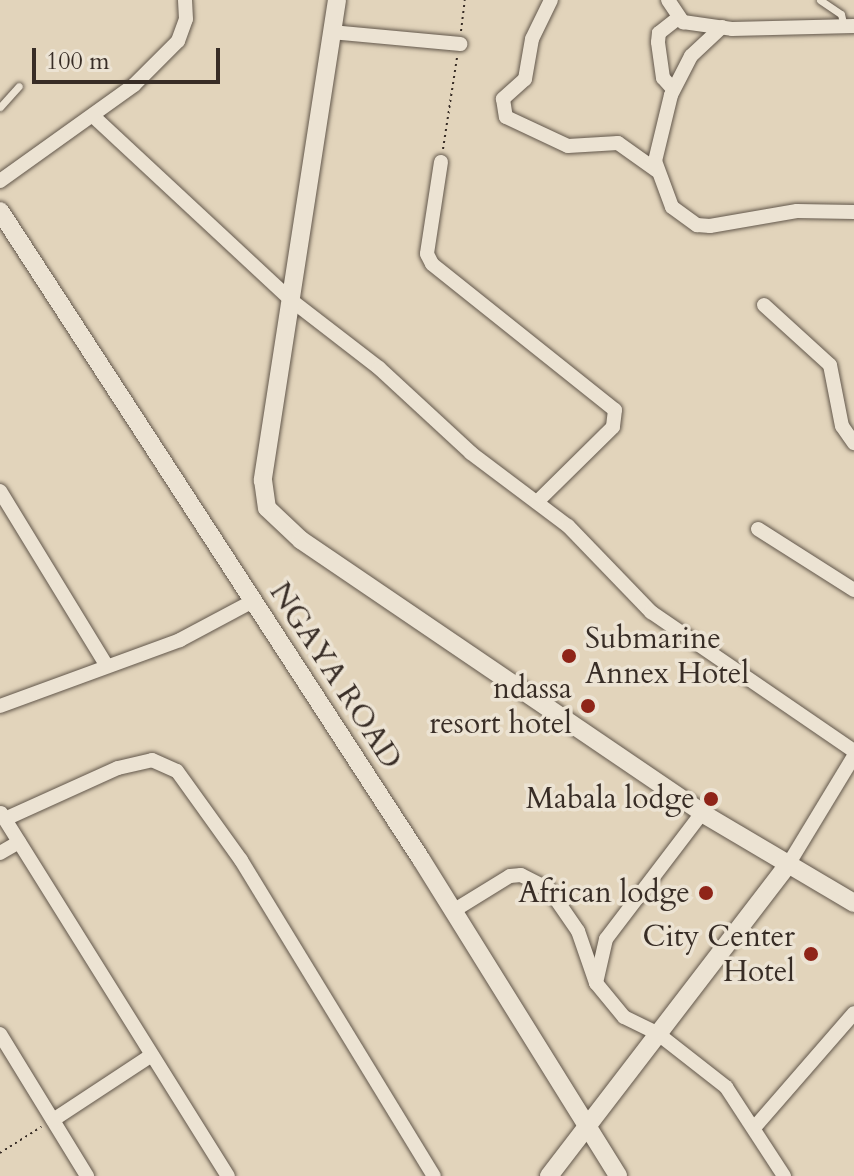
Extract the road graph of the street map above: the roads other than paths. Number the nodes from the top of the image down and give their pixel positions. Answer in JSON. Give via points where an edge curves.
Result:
{"nodes":[{"id":1,"x":185,"y":0,"type":"edge"},
{"id":2,"x":337,"y":0,"type":"edge"},
{"id":3,"x":551,"y":0,"type":"edge"},
{"id":4,"x":668,"y":0,"type":"edge"},
{"id":5,"x":820,"y":0,"type":"edge"},
{"id":6,"x":677,"y":19,"type":"junction"},
{"id":7,"x":722,"y":27,"type":"junction"},
{"id":8,"x":849,"y":27,"type":"edge"},
{"id":9,"x":331,"y":32,"type":"junction"},
{"id":10,"x":460,"y":44,"type":"road end"},
{"id":11,"x":19,"y":86,"type":"dead end"},
{"id":12,"x":673,"y":89,"type":"junction"},
{"id":13,"x":0,"y":107,"type":"edge"},
{"id":14,"x":94,"y":117,"type":"junction"},
{"id":15,"x":441,"y":162,"type":"road end"},
{"id":16,"x":656,"y":170,"type":"junction"},
{"id":17,"x":0,"y":181,"type":"edge"},
{"id":18,"x":0,"y":211,"type":"edge"},
{"id":19,"x":854,"y":212,"type":"edge"},
{"id":20,"x":291,"y":300,"type":"junction"},
{"id":21,"x":764,"y":305,"type":"dead end"},
{"id":22,"x":854,"y":443,"type":"edge"},
{"id":23,"x":0,"y":491,"type":"edge"},
{"id":24,"x":537,"y":502,"type":"junction"},
{"id":25,"x":758,"y":529,"type":"dead end"},
{"id":26,"x":854,"y":590,"type":"edge"},
{"id":27,"x":253,"y":601,"type":"junction"},
{"id":28,"x":107,"y":666,"type":"junction"},
{"id":29,"x":0,"y":706,"type":"edge"},
{"id":30,"x":854,"y":753,"type":"edge"},
{"id":31,"x":702,"y":813,"type":"junction"},
{"id":32,"x":2,"y":816,"type":"edge"},
{"id":33,"x":19,"y":842,"type":"junction"},
{"id":34,"x":0,"y":853,"type":"edge"},
{"id":35,"x":788,"y":865,"type":"junction"},
{"id":36,"x":854,"y":903,"type":"edge"},
{"id":37,"x":453,"y":911,"type":"junction"},
{"id":38,"x":596,"y":983,"type":"junction"},
{"id":39,"x":854,"y":1013,"type":"edge"},
{"id":40,"x":657,"y":1033,"type":"junction"},
{"id":41,"x":0,"y":1034,"type":"edge"},
{"id":42,"x":152,"y":1055,"type":"junction"},
{"id":43,"x":53,"y":1120,"type":"junction"},
{"id":44,"x":587,"y":1127,"type":"junction"},
{"id":45,"x":754,"y":1128,"type":"junction"},
{"id":46,"x":87,"y":1176,"type":"edge"},
{"id":47,"x":228,"y":1176,"type":"edge"},
{"id":48,"x":434,"y":1176,"type":"edge"},
{"id":49,"x":549,"y":1176,"type":"edge"},
{"id":50,"x":618,"y":1176,"type":"edge"},
{"id":51,"x":784,"y":1176,"type":"edge"}],
"edges":[{"from":1,"to":14,"type":"street","via":[[186,19],[178,41]]},
{"from":2,"to":9,"type":"street"},
{"from":3,"to":16,"type":"street","via":[[532,39],[525,79],[503,99],[506,117],[568,146],[618,143]]},
{"from":4,"to":6,"type":"street"},
{"from":5,"to":8,"type":"lane","via":[[841,14]]},
{"from":6,"to":7,"type":"street"},
{"from":6,"to":12,"type":"street","via":[[659,33],[658,42],[663,78]]},
{"from":7,"to":8,"type":"street"},
{"from":7,"to":12,"type":"street","via":[[691,56]]},
{"from":9,"to":10,"type":"street"},
{"from":9,"to":20,"type":"street"},
{"from":11,"to":13,"type":"lane"},
{"from":12,"to":16,"type":"street"},
{"from":14,"to":17,"type":"street"},
{"from":14,"to":20,"type":"street"},
{"from":15,"to":24,"type":"street","via":[[427,254],[432,264],[615,410],[613,427]]},
{"from":16,"to":19,"type":"street","via":[[672,207],[697,225],[797,211]]},
{"from":18,"to":27,"type":"street","name":"NGAYA ROAD"},
{"from":20,"to":24,"type":"street"},
{"from":20,"to":31,"type":"street","via":[[263,480],[264,500],[276,521]]},
{"from":21,"to":22,"type":"street","via":[[830,365],[842,426]]},
{"from":23,"to":28,"type":"street"},
{"from":24,"to":30,"type":"street","via":[[568,526],[651,612]]},
{"from":25,"to":26,"type":"street"},
{"from":27,"to":28,"type":"street","via":[[180,640]]},
{"from":27,"to":37,"type":"street","name":"NGAYA ROAD"},
{"from":28,"to":29,"type":"street"},
{"from":30,"to":35,"type":"street"},
{"from":31,"to":35,"type":"street"},
{"from":31,"to":38,"type":"street","via":[[606,939]]},
{"from":32,"to":33,"type":"street"},
{"from":32,"to":48,"type":"street","via":[[118,768],[152,760],[177,771],[265,899]]},
{"from":33,"to":34,"type":"street"},
{"from":33,"to":42,"type":"street"},
{"from":35,"to":36,"type":"street"},
{"from":35,"to":40,"type":"street"},
{"from":37,"to":38,"type":"street","via":[[510,876],[521,875],[549,889],[568,913]]},
{"from":37,"to":44,"type":"street","name":"NGAYA ROAD"},
{"from":38,"to":40,"type":"street","via":[[624,1017]]},
{"from":39,"to":45,"type":"street"},
{"from":40,"to":44,"type":"street"},
{"from":40,"to":45,"type":"street","via":[[726,1087]]},
{"from":41,"to":43,"type":"street"},
{"from":42,"to":43,"type":"street"},
{"from":42,"to":47,"type":"street"},
{"from":43,"to":46,"type":"street"},
{"from":44,"to":49,"type":"street"},
{"from":44,"to":50,"type":"street","name":"NGAYA ROAD"},
{"from":45,"to":51,"type":"street"}]}
